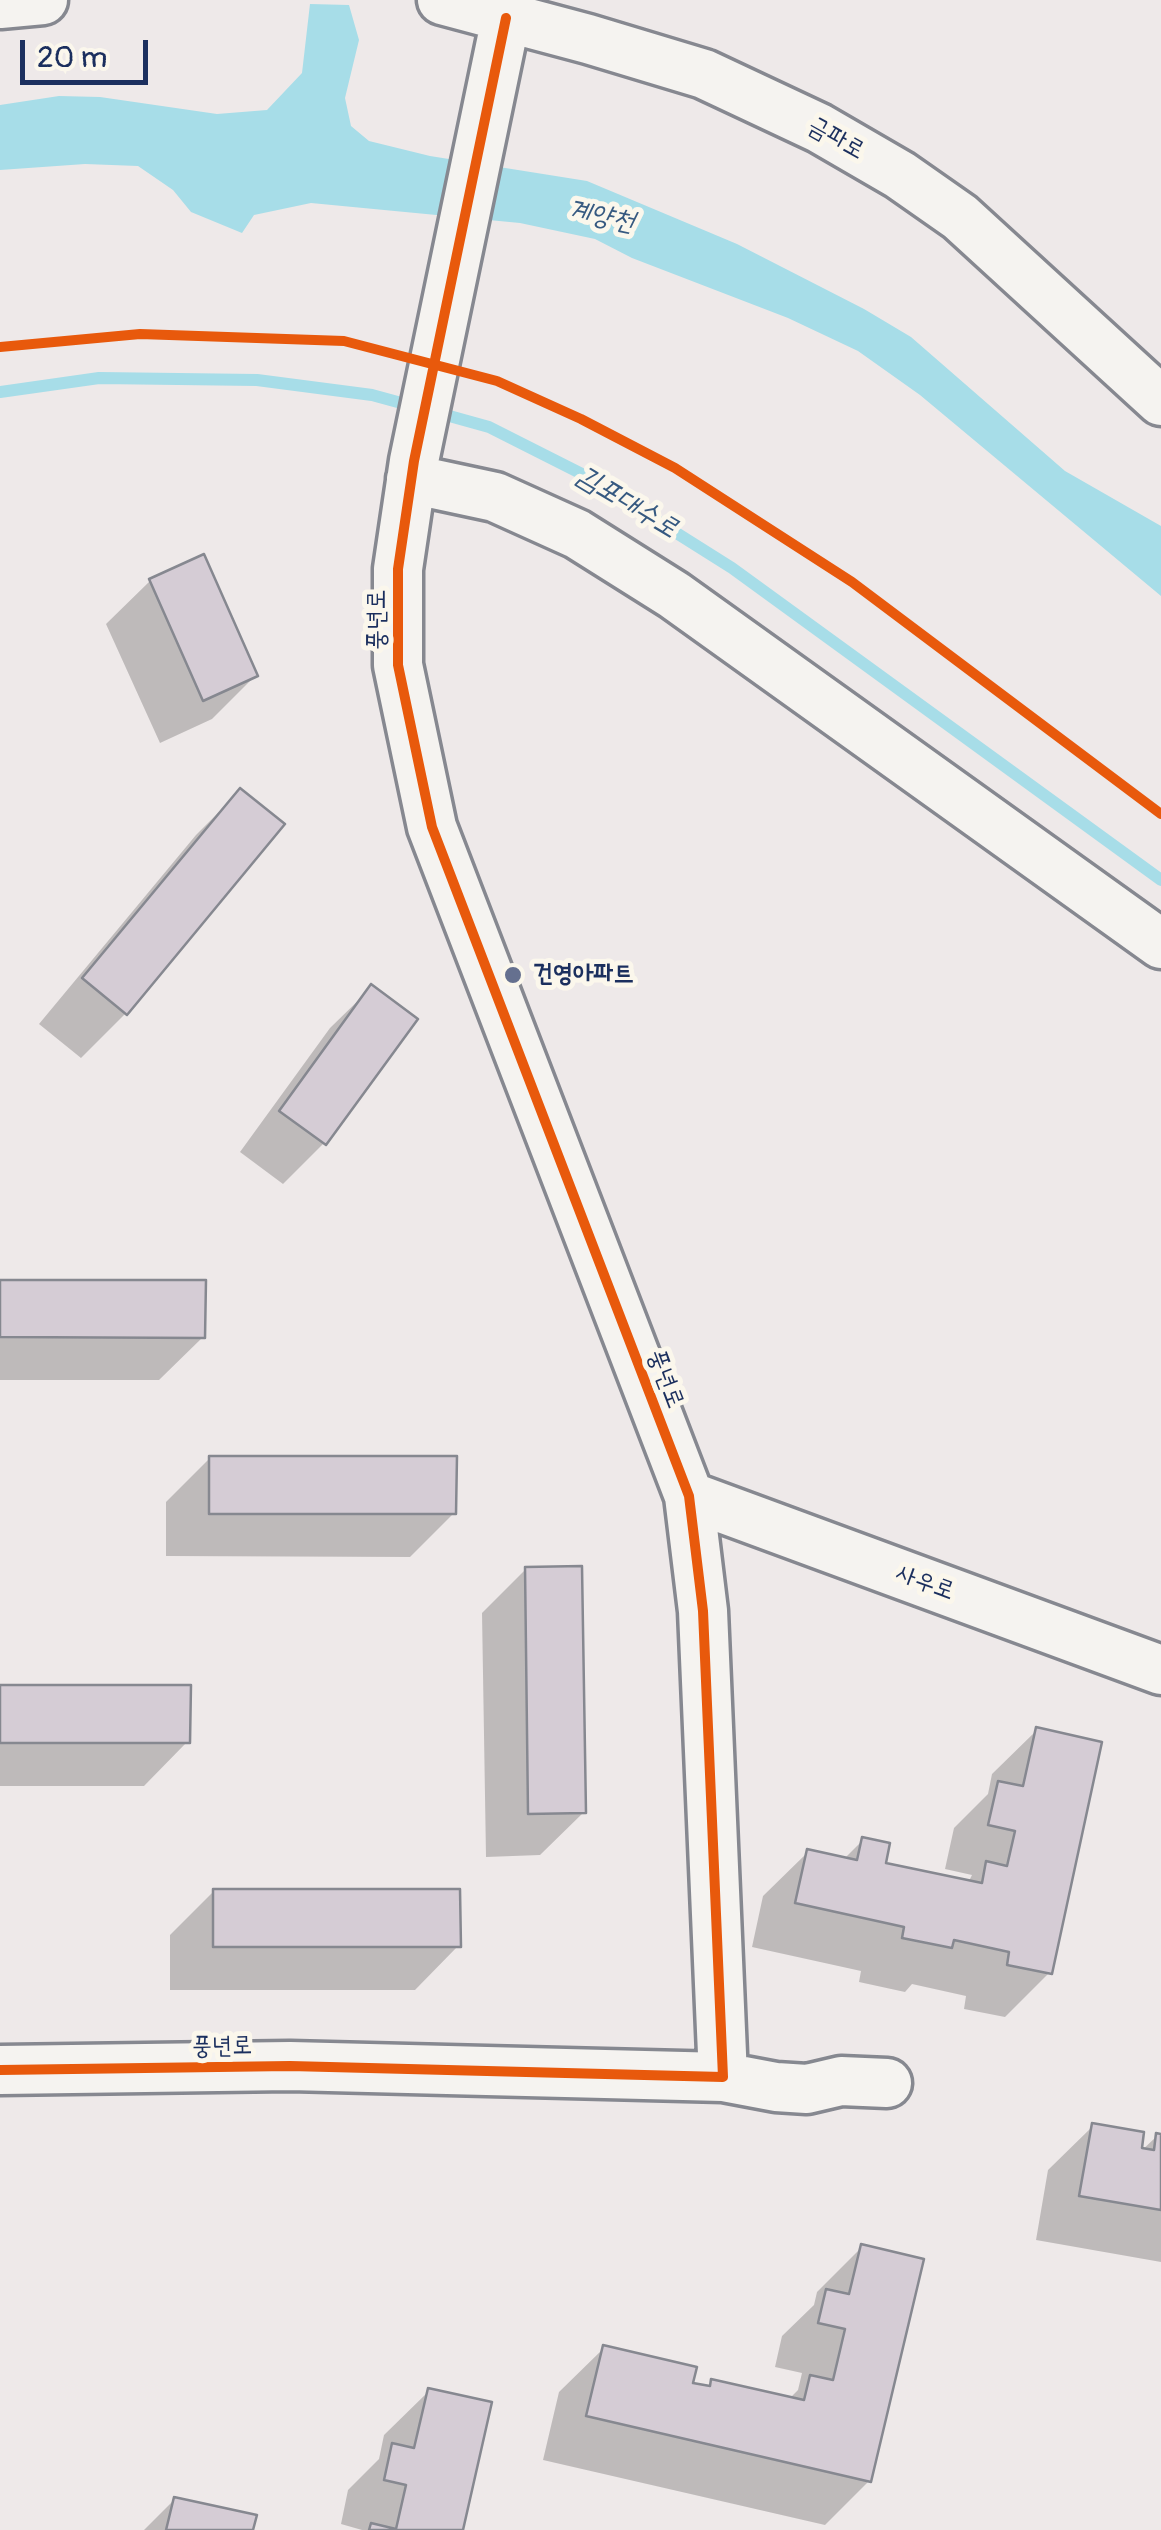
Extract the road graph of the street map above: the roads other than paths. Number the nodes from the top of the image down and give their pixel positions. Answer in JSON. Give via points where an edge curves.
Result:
{"nodes":[{"id":1,"x":43,"y":0,"type":"edge"},
{"id":2,"x":442,"y":0,"type":"edge"},
{"id":3,"x":0,"y":4,"type":"edge"},
{"id":4,"x":506,"y":18,"type":"junction"},
{"id":5,"x":1161,"y":401,"type":"edge"},
{"id":6,"x":413,"y":470,"type":"junction"},
{"id":7,"x":1161,"y":944,"type":"edge"},
{"id":8,"x":689,"y":1496,"type":"junction"},
{"id":9,"x":1161,"y":1670,"type":"edge"},
{"id":10,"x":722,"y":2062,"type":"junction"},
{"id":11,"x":0,"y":2070,"type":"edge"},
{"id":12,"x":864,"y":2082,"type":"dead end"}],
"edges":[{"from":1,"to":3,"type":"street"},
{"from":2,"to":4,"type":"street","name":"금파로"},
{"from":4,"to":5,"type":"street","name":"금파로","via":[[704,74],[900,175],[960,216]]},
{"from":4,"to":6,"type":"street","name":"풍년로"},
{"from":6,"to":7,"type":"street","via":[[496,497],[593,544],[674,594]]},
{"from":6,"to":8,"type":"street","name":"풍년로","via":[[398,569],[398,665],[432,828]]},
{"from":8,"to":9,"type":"street","name":"사우로"},
{"from":8,"to":10,"type":"street","name":"풍년로","via":[[703,1611]]},
{"from":10,"to":11,"type":"street","name":"풍년로"},
{"from":10,"to":12,"type":"street","via":[[776,2088]]}]}
